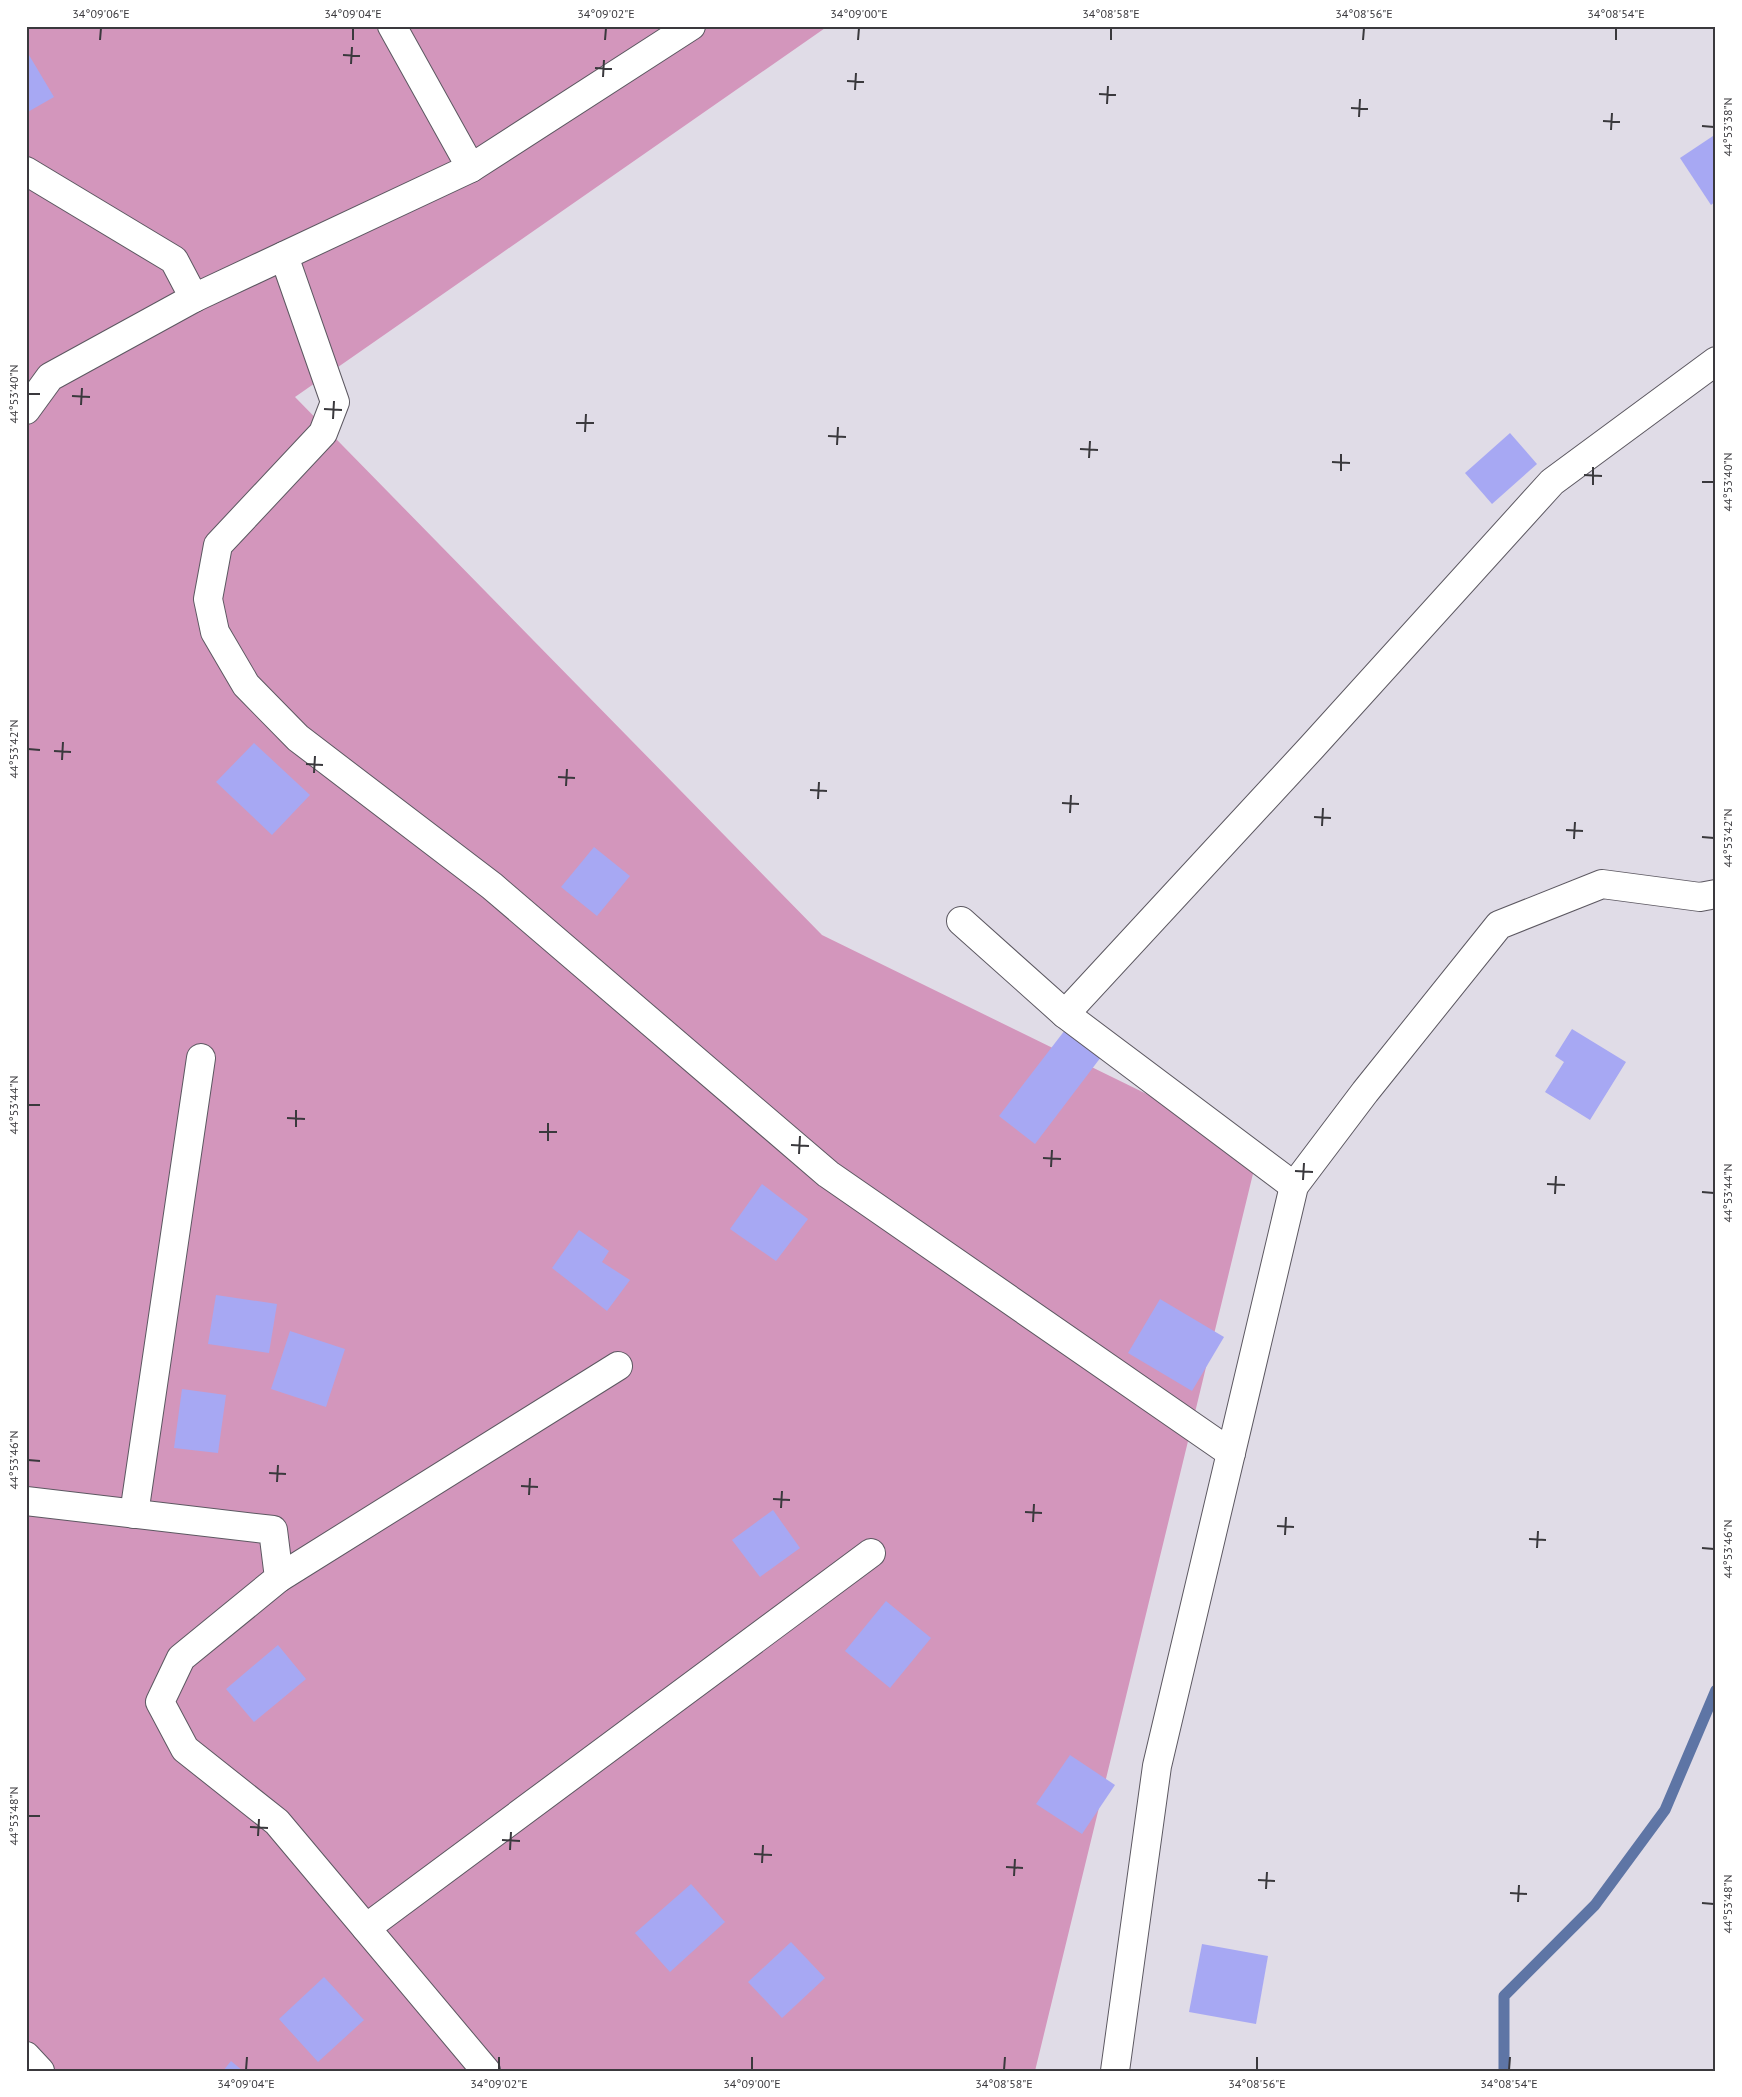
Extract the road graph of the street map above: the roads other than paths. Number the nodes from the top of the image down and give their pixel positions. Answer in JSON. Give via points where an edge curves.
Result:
{"nodes":[{"id":1,"x":392,"y":26,"type":"edge"},
{"id":2,"x":691,"y":26,"type":"edge"},
{"id":3,"x":471,"y":168,"type":"junction"},
{"id":4,"x":26,"y":171,"type":"edge"},
{"id":5,"x":284,"y":256,"type":"junction"},
{"id":6,"x":194,"y":298,"type":"junction"},
{"id":7,"x":1716,"y":361,"type":"edge"},
{"id":8,"x":26,"y":410,"type":"edge"},
{"id":9,"x":1716,"y":894,"type":"edge"},
{"id":10,"x":961,"y":921,"type":"dead end"},
{"id":11,"x":1065,"y":1014,"type":"junction"},
{"id":12,"x":202,"y":1058,"type":"dead end"},
{"id":13,"x":1294,"y":1186,"type":"junction"},
{"id":14,"x":618,"y":1366,"type":"dead end"},
{"id":15,"x":1231,"y":1453,"type":"junction"},
{"id":16,"x":26,"y":1501,"type":"edge"},
{"id":17,"x":134,"y":1514,"type":"junction"},
{"id":18,"x":871,"y":1553,"type":"dead end"},
{"id":19,"x":279,"y":1578,"type":"junction"},
{"id":20,"x":366,"y":1928,"type":"junction"},
{"id":21,"x":26,"y":2056,"type":"edge"},
{"id":22,"x":40,"y":2071,"type":"edge"},
{"id":23,"x":486,"y":2071,"type":"edge"},
{"id":24,"x":1115,"y":2071,"type":"edge"}],
"edges":[{"from":1,"to":3,"type":"street"},
{"from":2,"to":3,"type":"street"},
{"from":3,"to":5,"type":"street"},
{"from":4,"to":6,"type":"street","via":[[174,260]]},
{"from":5,"to":6,"type":"street"},
{"from":5,"to":15,"type":"street","via":[[334,402],[323,433],[218,545],[208,599],[215,632],[246,684],[298,738],[492,886],[828,1174]]},
{"from":6,"to":8,"type":"street","via":[[50,377]]},
{"from":7,"to":11,"type":"street","via":[[1552,482],[1312,748]]},
{"from":9,"to":13,"type":"street","via":[[1700,897],[1602,884],[1499,925]]},
{"from":10,"to":11,"type":"street"},
{"from":11,"to":13,"type":"street"},
{"from":12,"to":17,"type":"street"},
{"from":13,"to":15,"type":"street"},
{"from":14,"to":19,"type":"street"},
{"from":15,"to":24,"type":"street","via":[[1157,1766]]},
{"from":16,"to":17,"type":"street"},
{"from":17,"to":19,"type":"street","via":[[273,1530]]},
{"from":18,"to":20,"type":"street"},
{"from":19,"to":20,"type":"street","via":[[181,1658],[160,1702],[185,1749],[277,1822]]},
{"from":20,"to":23,"type":"street"},
{"from":21,"to":22,"type":"street"}]}
